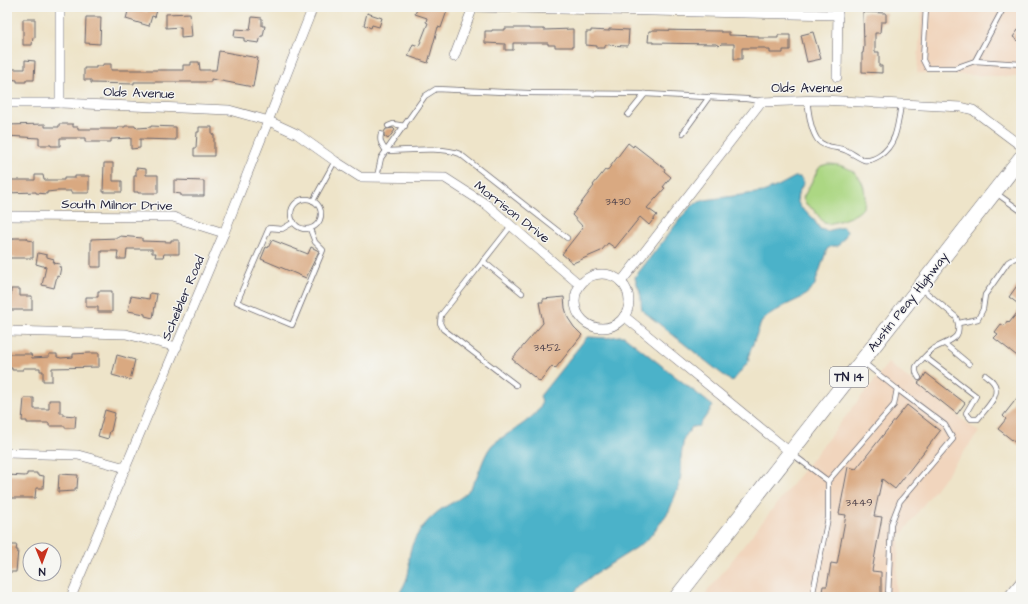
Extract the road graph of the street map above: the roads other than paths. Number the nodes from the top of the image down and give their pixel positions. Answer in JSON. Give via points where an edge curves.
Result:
{"nodes":[{"id":1,"x":60,"y":7,"type":"edge"},
{"id":2,"x":313,"y":7,"type":"edge"},
{"id":3,"x":473,"y":7,"type":"edge"},
{"id":4,"x":926,"y":7,"type":"edge"},
{"id":5,"x":1004,"y":7,"type":"edge"},
{"id":6,"x":838,"y":11,"type":"edge"},
{"id":7,"x":454,"y":57,"type":"dead end"},
{"id":8,"x":975,"y":61,"type":"junction"},
{"id":9,"x":1021,"y":64,"type":"edge"},
{"id":10,"x":837,"y":77,"type":"dead end"},
{"id":11,"x":646,"y":94,"type":"junction"},
{"id":12,"x":708,"y":97,"type":"junction"},
{"id":13,"x":807,"y":100,"type":"junction"},
{"id":14,"x":762,"y":102,"type":"junction"},
{"id":15,"x":7,"y":103,"type":"edge"},
{"id":16,"x":60,"y":103,"type":"junction"},
{"id":17,"x":901,"y":104,"type":"junction"},
{"id":18,"x":628,"y":115,"type":"dead end"},
{"id":19,"x":269,"y":121,"type":"junction"},
{"id":20,"x":388,"y":126,"type":"dead end"},
{"id":21,"x":404,"y":126,"type":"junction"},
{"id":22,"x":683,"y":133,"type":"dead end"},
{"id":23,"x":381,"y":134,"type":"dead end"},
{"id":24,"x":1021,"y":146,"type":"edge"},
{"id":25,"x":386,"y":151,"type":"junction"},
{"id":26,"x":335,"y":161,"type":"junction"},
{"id":27,"x":1017,"y":166,"type":"edge"},
{"id":28,"x":377,"y":177,"type":"junction"},
{"id":29,"x":994,"y":192,"type":"junction"},
{"id":30,"x":312,"y":201,"type":"junction"},
{"id":31,"x":1021,"y":211,"type":"edge"},
{"id":32,"x":7,"y":216,"type":"edge"},
{"id":33,"x":294,"y":222,"type":"junction"},
{"id":34,"x":511,"y":226,"type":"junction"},
{"id":35,"x":310,"y":229,"type":"junction"},
{"id":36,"x":224,"y":233,"type":"junction"},
{"id":37,"x":567,"y":238,"type":"dead end"},
{"id":38,"x":1021,"y":256,"type":"edge"},
{"id":39,"x":483,"y":261,"type":"junction"},
{"id":40,"x":621,"y":282,"type":"junction"},
{"id":41,"x":580,"y":285,"type":"junction"},
{"id":42,"x":919,"y":287,"type":"junction"},
{"id":43,"x":522,"y":293,"type":"dead end"},
{"id":44,"x":624,"y":316,"type":"junction"},
{"id":45,"x":959,"y":323,"type":"junction"},
{"id":46,"x":7,"y":331,"type":"edge"},
{"id":47,"x":945,"y":344,"type":"junction"},
{"id":48,"x":177,"y":347,"type":"junction"},
{"id":49,"x":925,"y":356,"type":"junction"},
{"id":50,"x":861,"y":361,"type":"junction"},
{"id":51,"x":969,"y":364,"type":"dead end"},
{"id":52,"x":985,"y":376,"type":"dead end"},
{"id":53,"x":919,"y":378,"type":"dead end"},
{"id":54,"x":516,"y":385,"type":"dead end"},
{"id":55,"x":897,"y":389,"type":"junction"},
{"id":56,"x":790,"y":452,"type":"junction"},
{"id":57,"x":7,"y":453,"type":"edge"},
{"id":58,"x":126,"y":468,"type":"junction"},
{"id":59,"x":828,"y":481,"type":"junction"},
{"id":60,"x":1021,"y":581,"type":"edge"},
{"id":61,"x":71,"y":597,"type":"edge"},
{"id":62,"x":677,"y":597,"type":"edge"},
{"id":63,"x":812,"y":597,"type":"edge"},
{"id":64,"x":888,"y":597,"type":"edge"},
{"id":65,"x":1008,"y":597,"type":"edge"}],
"edges":[{"from":1,"to":16,"type":"street"},
{"from":2,"to":19,"type":"street","name":"Scheibler Road"},
{"from":3,"to":6,"type":"street"},
{"from":3,"to":7,"type":"street"},
{"from":4,"to":8,"type":"lane","via":[[923,60],[928,68],[955,68]]},
{"from":5,"to":8,"type":"lane"},
{"from":6,"to":10,"type":"street"},
{"from":8,"to":9,"type":"lane"},
{"from":11,"to":12,"type":"lane"},
{"from":11,"to":18,"type":"lane"},
{"from":11,"to":21,"type":"lane","via":[[436,89],[425,96]]},
{"from":12,"to":14,"type":"lane"},
{"from":12,"to":22,"type":"lane"},
{"from":13,"to":14,"type":"street","name":"Olds Avenue"},
{"from":13,"to":17,"type":"street","name":"Olds Avenue"},
{"from":13,"to":17,"type":"lane","via":[[817,140],[822,144],[848,151],[864,160],[870,160],[883,153],[893,140]]},
{"from":14,"to":40,"type":"street","name":"Olds Avenue"},
{"from":15,"to":16,"type":"street","name":"Olds Avenue"},
{"from":16,"to":19,"type":"street","name":"Olds Avenue","via":[[229,110]]},
{"from":17,"to":24,"type":"street","name":"Olds Avenue","via":[[973,110]]},
{"from":19,"to":26,"type":"street","name":"Morrison Drive","via":[[297,134]]},
{"from":19,"to":36,"type":"street","name":"Scheibler Road"},
{"from":20,"to":21,"type":"lane"},
{"from":21,"to":25,"type":"lane"},
{"from":23,"to":25,"type":"lane","via":[[381,144]]},
{"from":25,"to":28,"type":"lane","via":[[381,158]]},
{"from":25,"to":37,"type":"lane","via":[[443,150],[460,154]]},
{"from":26,"to":28,"type":"street","name":"Morrison Drive","via":[[360,177]]},
{"from":26,"to":30,"type":"lane"},
{"from":27,"to":29,"type":"main road","name":"Austin Peay Highway","number":"TN 14"},
{"from":28,"to":34,"type":"street","name":"Morrison Drive","via":[[445,178],[487,206]]},
{"from":29,"to":31,"type":"lane"},
{"from":29,"to":42,"type":"main road","name":"Austin Peay Highway","number":"TN 14"},
{"from":30,"to":33,"type":"lane","via":[[303,200],[295,205],[291,213]]},
{"from":30,"to":35,"type":"lane","via":[[319,207],[321,216],[317,224]]},
{"from":32,"to":36,"type":"street","name":"South Milnor Drive","via":[[173,217]]},
{"from":33,"to":35,"type":"lane","via":[[301,228]]},
{"from":33,"to":35,"type":"lane","via":[[282,229],[269,228],[237,302],[292,325],[323,250],[315,242]]},
{"from":34,"to":39,"type":"lane"},
{"from":34,"to":41,"type":"street","name":"Morrison Drive"},
{"from":36,"to":48,"type":"street","name":"Scheibler Road"},
{"from":38,"to":45,"type":"lane","via":[[1008,262],[985,295],[978,319]]},
{"from":39,"to":43,"type":"lane"},
{"from":39,"to":54,"type":"lane","via":[[441,314],[440,323],[443,329]]},
{"from":40,"to":41,"type":"street","via":[[613,277],[595,275]]},
{"from":40,"to":44,"type":"street","via":[[628,298],[628,308]]},
{"from":41,"to":44,"type":"street","via":[[576,293],[576,310],[586,323],[602,328],[611,326]]},
{"from":42,"to":45,"type":"lane","via":[[949,310]]},
{"from":42,"to":50,"type":"main road","name":"Austin Peay Highway","number":"TN 14"},
{"from":44,"to":56,"type":"street"},
{"from":45,"to":47,"type":"lane","via":[[959,332],[954,340]]},
{"from":46,"to":48,"type":"street","via":[[126,334]]},
{"from":47,"to":49,"type":"lane","via":[[931,350]]},
{"from":47,"to":51,"type":"lane"},
{"from":48,"to":58,"type":"street","name":"Scheibler Road"},
{"from":49,"to":52,"type":"lane","via":[[976,396],[966,413],[971,419],[978,419],[995,396],[993,382]]},
{"from":49,"to":53,"type":"lane","via":[[916,367]]},
{"from":50,"to":55,"type":"lane"},
{"from":50,"to":56,"type":"main road","name":"Austin Peay Highway","number":"TN 14"},
{"from":55,"to":59,"type":"lane","via":[[894,405]]},
{"from":55,"to":64,"type":"lane","via":[[945,425],[953,439],[900,501],[891,524]]},
{"from":56,"to":59,"type":"lane"},
{"from":56,"to":62,"type":"main road","name":"Austin Peay Highway","number":"TN 14"},
{"from":57,"to":58,"type":"street","via":[[78,455]]},
{"from":58,"to":61,"type":"street","name":"Scheibler Road"},
{"from":59,"to":63,"type":"lane","via":[[828,518]]},
{"from":60,"to":65,"type":"street"}]}
